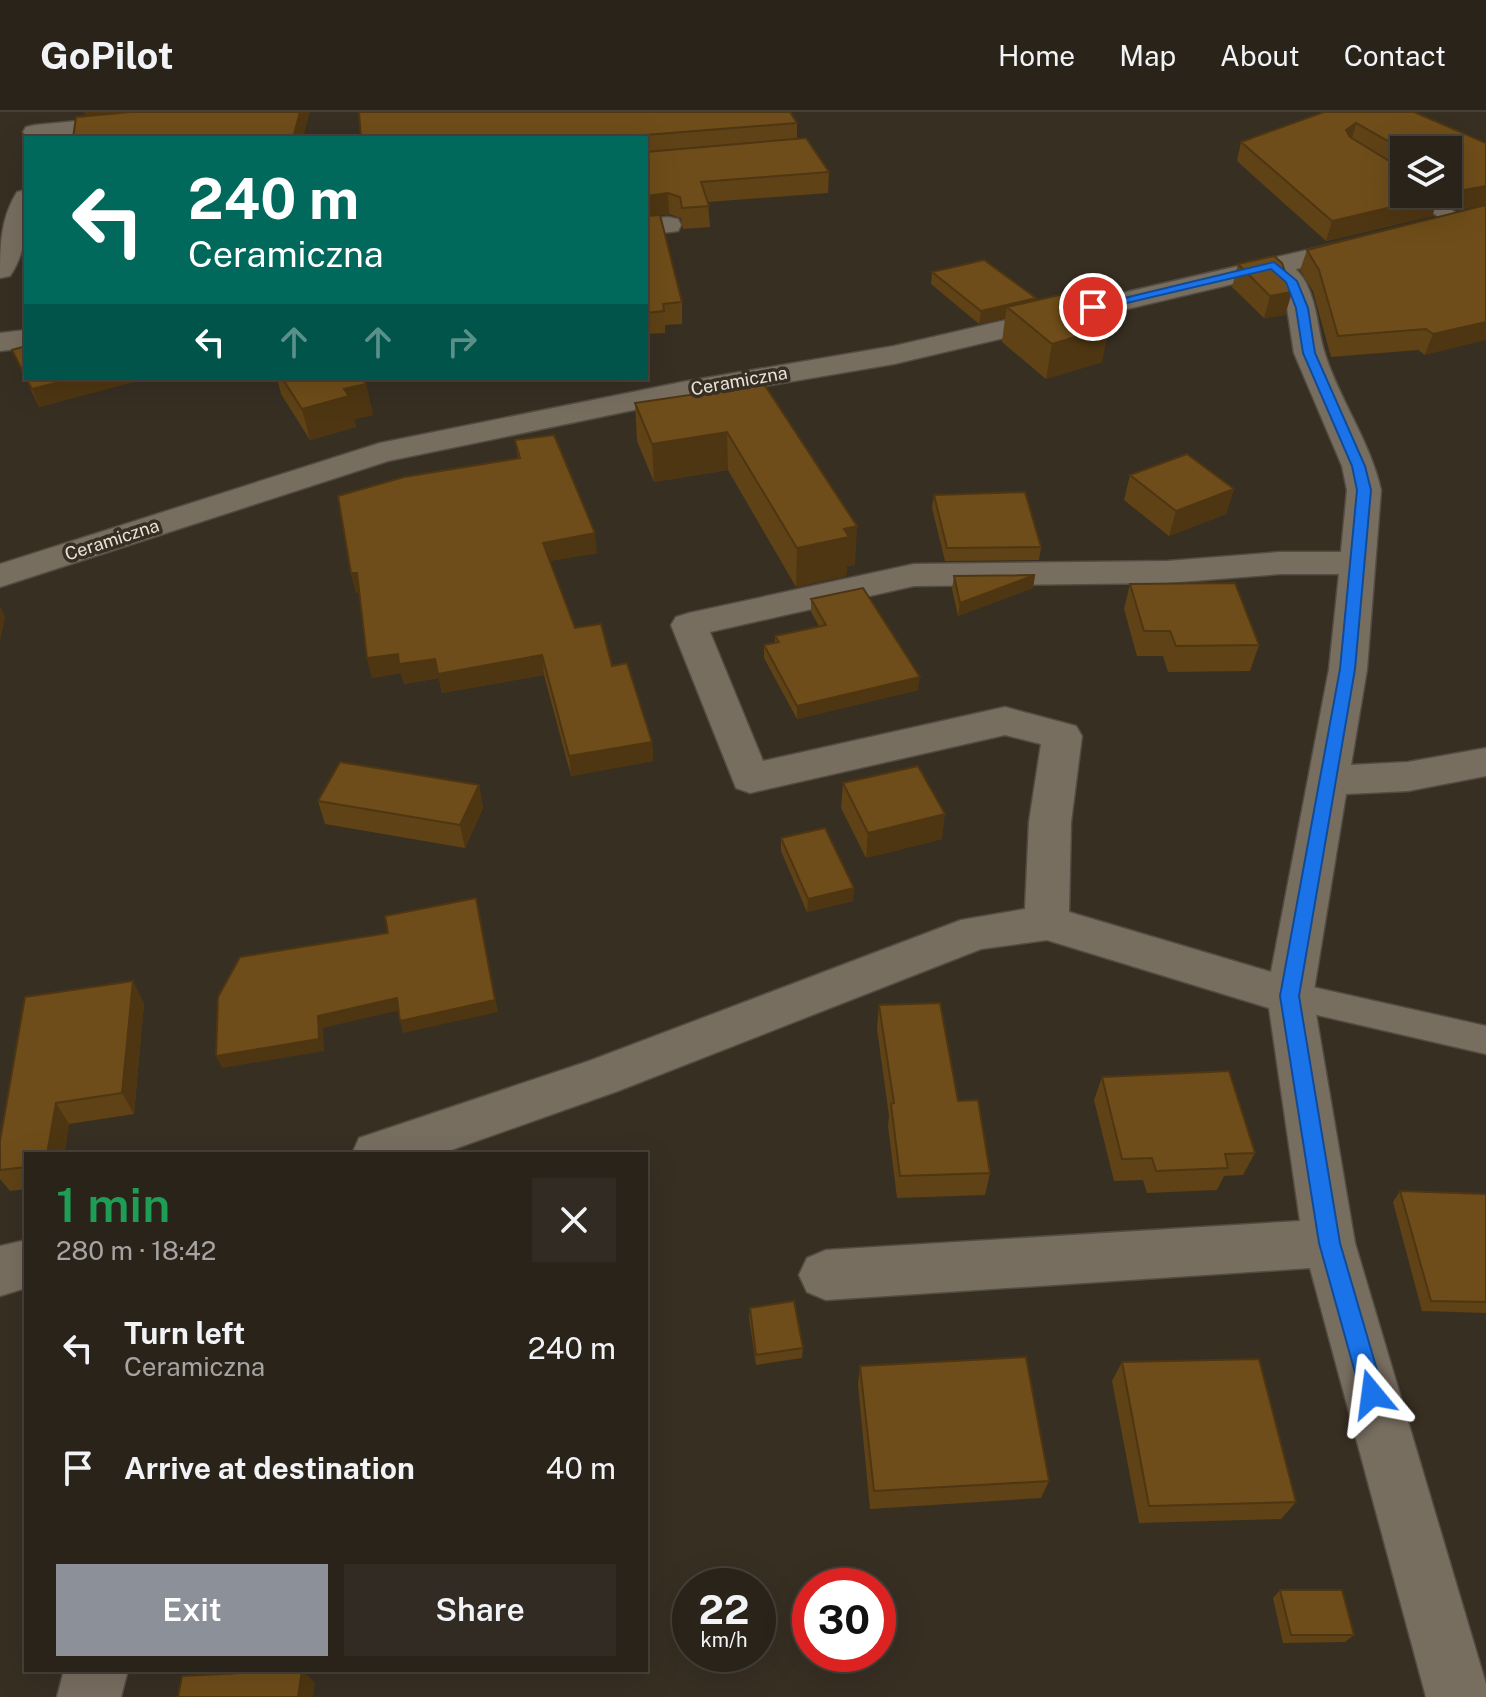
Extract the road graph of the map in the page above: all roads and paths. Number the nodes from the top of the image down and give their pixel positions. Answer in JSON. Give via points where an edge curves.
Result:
{"nodes":[{"id":1,"x":249,"y":112,"type":"edge"},
{"id":2,"x":36,"y":127,"type":"edge"},
{"id":3,"x":24,"y":205,"type":"edge"},
{"id":4,"x":1449,"y":208,"type":"edge"},
{"id":5,"x":1472,"y":218,"type":"edge"},
{"id":6,"x":1274,"y":265,"type":"junction"},
{"id":7,"x":0,"y":270,"type":"edge"},
{"id":8,"x":24,"y":339,"type":"edge"},
{"id":9,"x":0,"y":342,"type":"edge"},
{"id":10,"x":1356,"y":563,"type":"junction"},
{"id":11,"x":0,"y":576,"type":"edge"},
{"id":12,"x":1486,"y":762,"type":"edge"},
{"id":13,"x":1330,"y":778,"type":"junction"},
{"id":14,"x":1047,"y":923,"type":"junction"},
{"id":15,"x":1290,"y":996,"type":"junction"},
{"id":16,"x":1486,"y":1040,"type":"edge"},
{"id":17,"x":383,"y":1152,"type":"edge"},
{"id":18,"x":1329,"y":1243,"type":"junction"},
{"id":19,"x":24,"y":1265,"type":"edge"},
{"id":20,"x":0,"y":1271,"type":"edge"},
{"id":21,"x":826,"y":1275,"type":"dead end"},
{"id":22,"x":95,"y":1672,"type":"edge"},
{"id":23,"x":89,"y":1697,"type":"edge"},
{"id":24,"x":1458,"y":1697,"type":"edge"}],
"edges":[{"from":1,"to":2,"type":"street"},
{"from":3,"to":7,"type":"street"},
{"from":4,"to":5,"type":"lane"},
{"from":5,"to":6,"type":"street","name":"Ceramiczna"},
{"from":6,"to":10,"type":"street","via":[[1291,281],[1302,308],[1309,353],[1359,466],[1364,524]]},
{"from":6,"to":11,"type":"street","name":"Ceramiczna","via":[[894,355],[682,391],[380,453]]},
{"from":8,"to":9,"type":"street"},
{"from":10,"to":13,"type":"street","via":[[1348,669]]},
{"from":10,"to":14,"type":"street","via":[[914,575],[689,625],[750,778],[1005,721],[1062,736],[1050,822]]},
{"from":12,"to":13,"type":"street","via":[[1400,779]]},
{"from":13,"to":15,"type":"street"},
{"from":14,"to":15,"type":"street"},
{"from":14,"to":17,"type":"street","via":[[977,932],[601,1077]]},
{"from":15,"to":16,"type":"lane"},
{"from":15,"to":18,"type":"street"},
{"from":18,"to":21,"type":"street"},
{"from":18,"to":24,"type":"street"},
{"from":19,"to":20,"type":"street"},
{"from":22,"to":23,"type":"street"}]}
